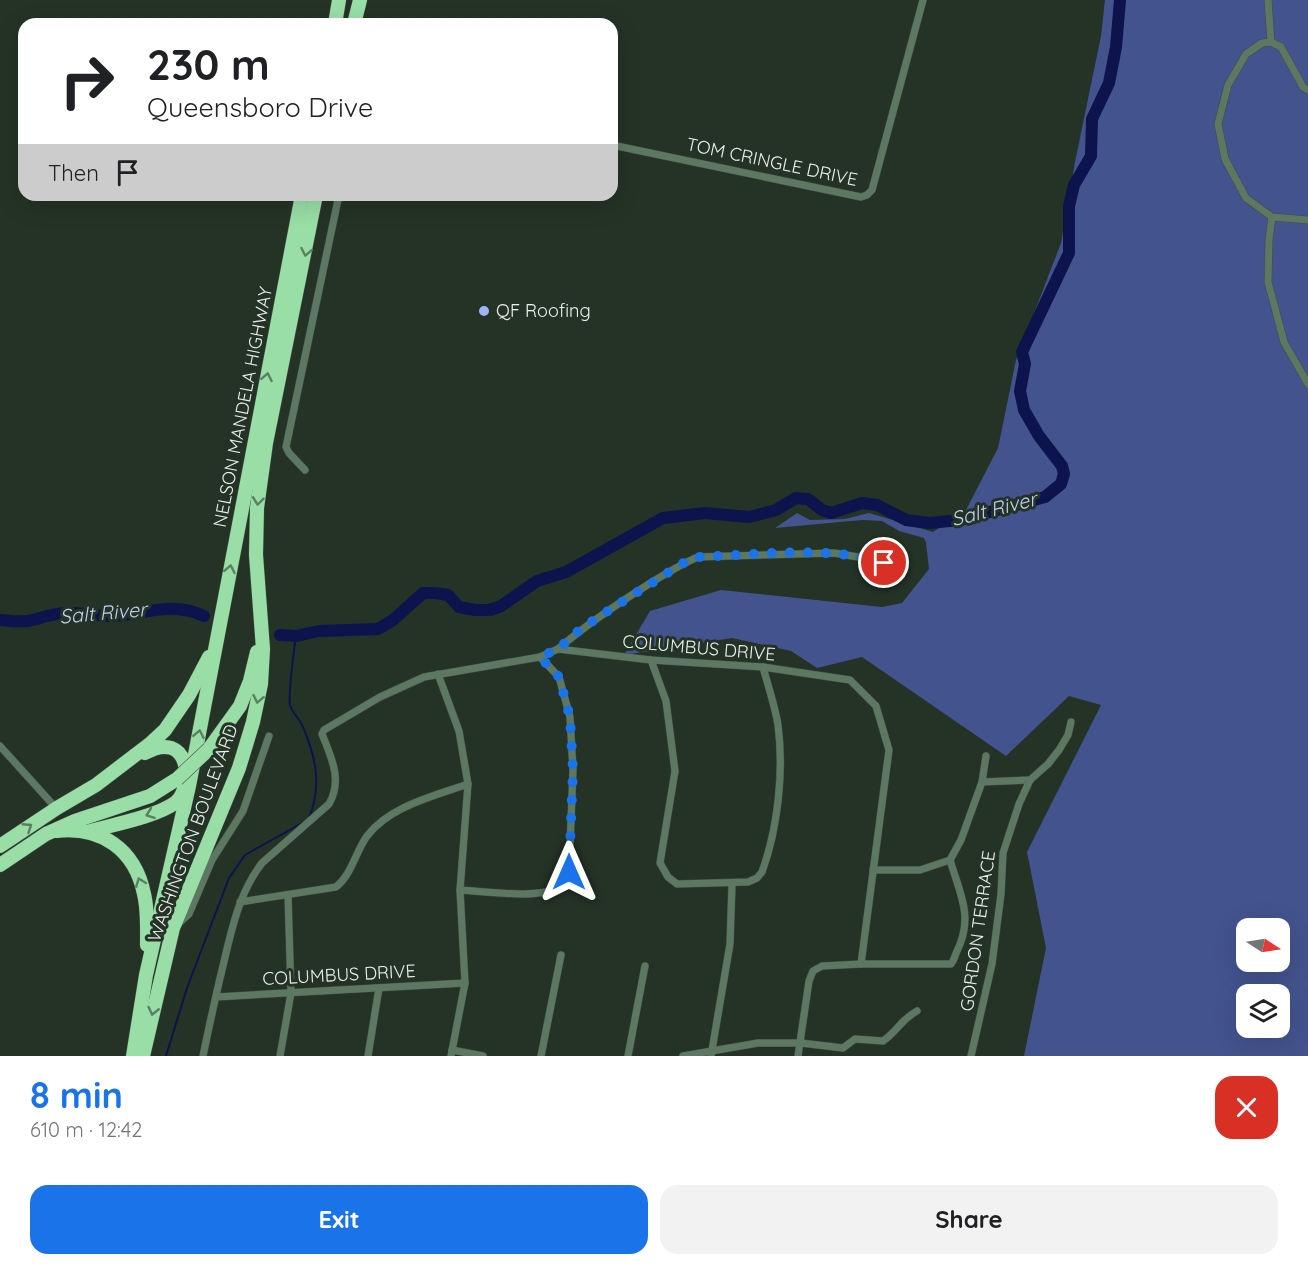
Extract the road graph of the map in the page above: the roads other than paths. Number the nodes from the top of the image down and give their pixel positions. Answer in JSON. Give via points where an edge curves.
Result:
{"nodes":[{"id":1,"x":339,"y":0,"type":"edge"},
{"id":2,"x":360,"y":0,"type":"edge"},
{"id":3,"x":923,"y":0,"type":"edge"},
{"id":4,"x":1268,"y":0,"type":"edge"},
{"id":5,"x":336,"y":18,"type":"edge"},
{"id":6,"x":356,"y":18,"type":"edge"},
{"id":7,"x":1271,"y":42,"type":"junction"},
{"id":8,"x":1308,"y":90,"type":"edge"},
{"id":9,"x":618,"y":146,"type":"edge"},
{"id":10,"x":301,"y":201,"type":"edge"},
{"id":11,"x":315,"y":201,"type":"edge"},
{"id":12,"x":338,"y":201,"type":"edge"},
{"id":13,"x":1272,"y":217,"type":"junction"},
{"id":14,"x":1308,"y":220,"type":"edge"},
{"id":15,"x":1308,"y":384,"type":"edge"},
{"id":16,"x":305,"y":470,"type":"dead end"},
{"id":17,"x":898,"y":568,"type":"dead end"},
{"id":18,"x":260,"y":620,"type":"junction"},
{"id":19,"x":219,"y":626,"type":"junction"},
{"id":20,"x":558,"y":649,"type":"junction"},
{"id":21,"x":540,"y":657,"type":"junction"},
{"id":22,"x":651,"y":660,"type":"junction"},
{"id":23,"x":763,"y":667,"type":"junction"},
{"id":24,"x":438,"y":674,"type":"junction"},
{"id":25,"x":1071,"y":722,"type":"dead end"},
{"id":26,"x":269,"y":736,"type":"dead end"},
{"id":27,"x":0,"y":746,"type":"edge"},
{"id":28,"x":986,"y":756,"type":"dead end"},
{"id":29,"x":124,"y":764,"type":"junction"},
{"id":30,"x":1030,"y":780,"type":"junction"},
{"id":31,"x":982,"y":782,"type":"junction"},
{"id":32,"x":468,"y":784,"type":"junction"},
{"id":33,"x":57,"y":808,"type":"junction"},
{"id":34,"x":56,"y":831,"type":"junction"},
{"id":35,"x":87,"y":832,"type":"junction"},
{"id":36,"x":0,"y":846,"type":"edge"},
{"id":37,"x":950,"y":860,"type":"junction"},
{"id":38,"x":0,"y":865,"type":"edge"},
{"id":39,"x":873,"y":870,"type":"junction"},
{"id":40,"x":732,"y":884,"type":"junction"},
{"id":41,"x":460,"y":890,"type":"junction"},
{"id":42,"x":288,"y":895,"type":"junction"},
{"id":43,"x":240,"y":902,"type":"junction"},
{"id":44,"x":173,"y":928,"type":"junction"},
{"id":45,"x":561,"y":955,"type":"dead end"},
{"id":46,"x":861,"y":964,"type":"junction"},
{"id":47,"x":645,"y":966,"type":"dead end"},
{"id":48,"x":146,"y":975,"type":"junction"},
{"id":49,"x":465,"y":983,"type":"junction"},
{"id":50,"x":379,"y":988,"type":"junction"},
{"id":51,"x":291,"y":993,"type":"junction"},
{"id":52,"x":216,"y":998,"type":"junction"},
{"id":53,"x":917,"y":1011,"type":"dead end"},
{"id":54,"x":801,"y":1043,"type":"junction"},
{"id":55,"x":452,"y":1053,"type":"edge"},
{"id":56,"x":712,"y":1053,"type":"edge"},
{"id":57,"x":133,"y":1056,"type":"edge"},
{"id":58,"x":143,"y":1056,"type":"edge"},
{"id":59,"x":203,"y":1056,"type":"edge"},
{"id":60,"x":280,"y":1056,"type":"edge"},
{"id":61,"x":368,"y":1056,"type":"edge"},
{"id":62,"x":483,"y":1056,"type":"edge"},
{"id":63,"x":541,"y":1056,"type":"edge"},
{"id":64,"x":627,"y":1056,"type":"edge"},
{"id":65,"x":683,"y":1056,"type":"edge"},
{"id":66,"x":798,"y":1056,"type":"edge"},
{"id":67,"x":971,"y":1056,"type":"edge"}],
"edges":[{"from":1,"to":5,"type":"highway"},
{"from":2,"to":6,"type":"highway"},
{"from":3,"to":9,"type":"street","name":"TOM CRINGLE DRIVE","via":[[872,190],[867,195],[861,197]]},
{"from":4,"to":7,"type":"street"},
{"from":7,"to":8,"type":"street","via":[[1281,47]]},
{"from":7,"to":13,"type":"street","via":[[1246,54],[1228,85],[1218,124],[1225,159],[1246,198]]},
{"from":19,"to":10,"type":"highway","name":"NELSON MANDELA HIGHWAY","one_way":true},
{"from":11,"to":18,"type":"highway","name":"NELSON MANDELA HIGHWAY","one_way":true,"via":[[266,443],[257,508]]},
{"from":12,"to":16,"type":"street","via":[[286,447]]},
{"from":13,"to":14,"type":"street"},
{"from":13,"to":15,"type":"street","via":[[1268,282],[1284,342]]},
{"from":17,"to":20,"type":"street","via":[[834,553],[698,557],[582,628]]},
{"from":18,"to":34,"type":"highway","bridge":true,"via":[[250,681],[240,706],[209,749],[177,779],[150,796]]},
{"from":18,"to":44,"type":"highway","name":"WASHINGTON BOULEVARD","one_way":true,"via":[[262,672],[253,722]]},
{"from":19,"to":29,"type":"highway","via":[[207,662],[165,730]]},
{"from":48,"to":19,"type":"highway","name":"WASHINGTON BOULEVARD","one_way":true,"via":[[189,786]]},
{"from":20,"to":21,"type":"street"},
{"from":20,"to":22,"type":"street","name":"COLUMBUS DRIVE"},
{"from":21,"to":24,"type":"street"},
{"from":21,"to":41,"type":"street","via":[[559,677],[570,717],[573,770],[569,872],[556,888],[531,895]]},
{"from":22,"to":23,"type":"street","name":"COLUMBUS DRIVE"},
{"from":22,"to":40,"type":"street","via":[[666,700],[675,771],[660,863],[677,884]]},
{"from":23,"to":39,"type":"street","name":"COLUMBUS DRIVE","via":[[850,680],[876,706],[889,750]]},
{"from":23,"to":40,"type":"street","via":[[779,732],[781,761],[776,813],[762,872],[748,882]]},
{"from":24,"to":32,"type":"street","via":[[459,731]]},
{"from":24,"to":43,"type":"street","via":[[380,697],[324,729],[322,734],[334,764],[336,792],[329,804],[262,864]]},
{"from":25,"to":30,"type":"street","name":"GORDON TERRACE","via":[[1059,750]]},
{"from":26,"to":44,"type":"street","via":[[243,811],[212,860],[189,914]]},
{"from":27,"to":33,"type":"street"},
{"from":28,"to":31,"type":"street"},
{"from":29,"to":33,"type":"highway"},
{"from":29,"to":35,"type":"highway","one_way":true,"via":[[154,748],[171,747],[184,759],[183,791],[176,802],[161,810]]},
{"from":30,"to":31,"type":"street"},
{"from":30,"to":67,"type":"street","name":"GORDON TERRACE","via":[[1003,853],[992,964]]},
{"from":31,"to":37,"type":"street","via":[[962,840]]},
{"from":32,"to":41,"type":"street"},
{"from":32,"to":42,"type":"street","via":[[420,800],[389,817],[367,837],[336,887]]},
{"from":36,"to":33,"type":"highway","one_way":true},
{"from":34,"to":35,"type":"highway"},
{"from":34,"to":38,"type":"highway"},
{"from":48,"to":35,"type":"highway","one_way":true,"via":[[144,893],[135,870],[118,846]]},
{"from":37,"to":39,"type":"street","via":[[920,870]]},
{"from":37,"to":46,"type":"street","via":[[966,911],[955,960],[951,964]]},
{"from":39,"to":46,"type":"street","name":"COLUMBUS DRIVE"},
{"from":40,"to":56,"type":"street","via":[[730,944]]},
{"from":41,"to":49,"type":"street"},
{"from":42,"to":43,"type":"street"},
{"from":42,"to":51,"type":"street"},
{"from":43,"to":52,"type":"street"},
{"from":44,"to":58,"type":"highway","name":"WASHINGTON BOULEVARD","one_way":true},
{"from":45,"to":63,"type":"street"},
{"from":46,"to":54,"type":"street","via":[[822,966],[813,971]]},
{"from":47,"to":64,"type":"street"},
{"from":48,"to":57,"type":"highway","name":"WASHINGTON BOULEVARD"},
{"from":49,"to":50,"type":"street","name":"COLUMBUS DRIVE"},
{"from":49,"to":55,"type":"street"},
{"from":50,"to":51,"type":"street","name":"COLUMBUS DRIVE"},
{"from":50,"to":61,"type":"street"},
{"from":51,"to":52,"type":"street","name":"COLUMBUS DRIVE"},
{"from":51,"to":60,"type":"street"},
{"from":52,"to":59,"type":"street"},
{"from":53,"to":54,"type":"street","via":[[902,1020],[883,1041],[855,1039],[843,1048]]},
{"from":54,"to":56,"type":"street","via":[[758,1043]]},
{"from":54,"to":66,"type":"street"},
{"from":55,"to":62,"type":"street"},
{"from":56,"to":65,"type":"street"}]}
